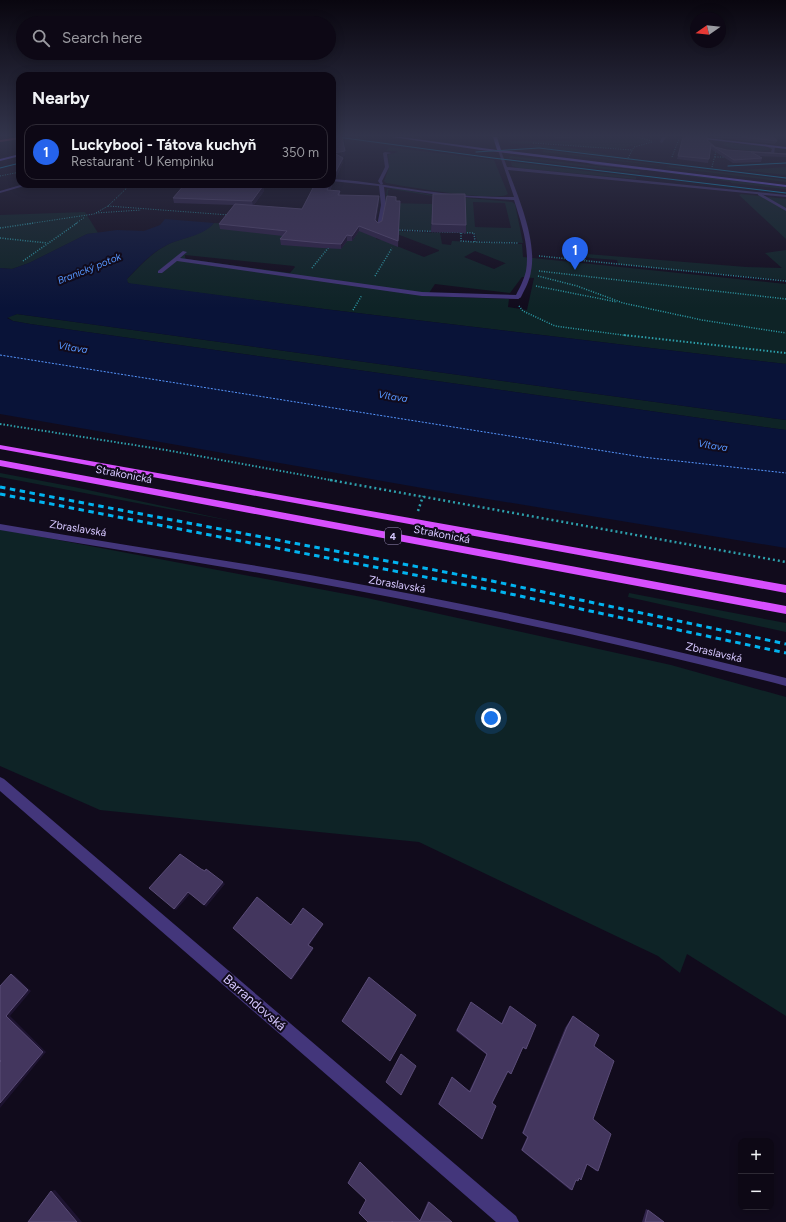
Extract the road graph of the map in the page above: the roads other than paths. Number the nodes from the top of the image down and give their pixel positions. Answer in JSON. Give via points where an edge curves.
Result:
{"nodes":[{"id":1,"x":384,"y":194,"type":"edge"},
{"id":2,"x":446,"y":194,"type":"edge"},
{"id":3,"x":515,"y":194,"type":"edge"},
{"id":4,"x":759,"y":194,"type":"joint"},
{"id":5,"x":786,"y":196,"type":"edge"},
{"id":6,"x":517,"y":199,"type":"junction"},
{"id":7,"x":786,"y":210,"type":"edge"},
{"id":8,"x":379,"y":226,"type":"edge"},
{"id":9,"x":185,"y":252,"type":"dead end"},
{"id":10,"x":176,"y":259,"type":"junction"},
{"id":11,"x":160,"y":272,"type":"dead end"},
{"id":12,"x":518,"y":297,"type":"joint"},
{"id":13,"x":0,"y":446,"type":"edge"},
{"id":14,"x":0,"y":463,"type":"edge"},
{"id":15,"x":0,"y":527,"type":"edge"},
{"id":16,"x":786,"y":589,"type":"edge"},
{"id":17,"x":786,"y":610,"type":"edge"},
{"id":18,"x":786,"y":682,"type":"edge"},
{"id":19,"x":0,"y":783,"type":"edge"},
{"id":20,"x":510,"y":1222,"type":"edge"}],
"edges":[{"from":1,"to":8,"type":"street","via":[[384,213]]},
{"from":2,"to":6,"type":"street"},
{"from":3,"to":6,"type":"street"},
{"from":4,"to":5,"type":"street"},
{"from":4,"to":7,"type":"lane"},
{"from":6,"to":12,"type":"street","via":[[529,255],[528,271]]},
{"from":9,"to":10,"type":"lane"},
{"from":10,"to":11,"type":"lane"},
{"from":10,"to":12,"type":"lane","via":[[422,294]]},
{"from":13,"to":16,"type":"main road","name":"Strakonická","number":"4"},
{"from":14,"to":17,"type":"main road","name":"Strakonická","number":"4"},
{"from":15,"to":18,"type":"lane","name":"Zbraslavská","via":[[151,551],[535,622]]},
{"from":19,"to":20,"type":"street","name":"Barrandovská"}]}
